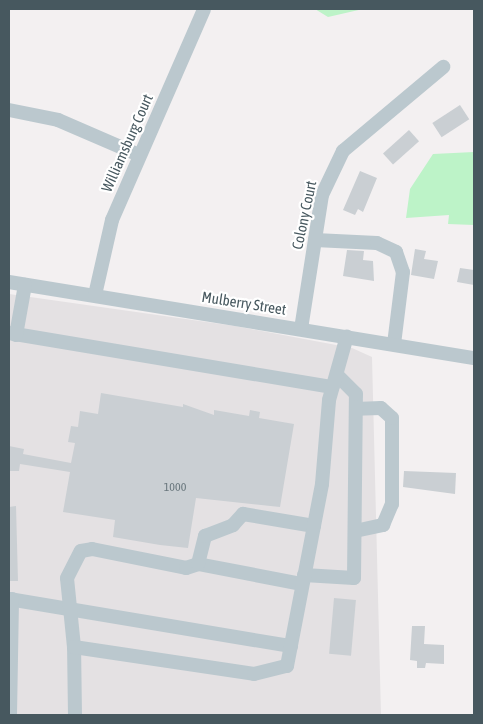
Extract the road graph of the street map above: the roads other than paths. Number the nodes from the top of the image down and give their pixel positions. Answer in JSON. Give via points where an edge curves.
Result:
{"nodes":[{"id":1,"x":204,"y":9,"type":"edge"},
{"id":2,"x":443,"y":67,"type":"dead end"},
{"id":3,"x":9,"y":110,"type":"edge"},
{"id":4,"x":140,"y":155,"type":"junction"},
{"id":5,"x":315,"y":240,"type":"junction"},
{"id":6,"x":9,"y":282,"type":"edge"},
{"id":7,"x":25,"y":284,"type":"junction"},
{"id":8,"x":94,"y":295,"type":"junction"},
{"id":9,"x":301,"y":329,"type":"junction"},
{"id":10,"x":13,"y":334,"type":"edge"},
{"id":11,"x":347,"y":336,"type":"junction"},
{"id":12,"x":394,"y":344,"type":"junction"},
{"id":13,"x":474,"y":358,"type":"edge"},
{"id":14,"x":335,"y":381,"type":"junction"},
{"id":15,"x":356,"y":409,"type":"junction"},
{"id":16,"x":314,"y":526,"type":"junction"},
{"id":17,"x":355,"y":531,"type":"junction"},
{"id":18,"x":198,"y":564,"type":"junction"},
{"id":19,"x":303,"y":580,"type":"junction"},
{"id":20,"x":10,"y":599,"type":"edge"},
{"id":21,"x":67,"y":608,"type":"junction"},
{"id":22,"x":290,"y":646,"type":"junction"},
{"id":23,"x":74,"y":647,"type":"junction"},
{"id":24,"x":10,"y":715,"type":"edge"},
{"id":25,"x":75,"y":715,"type":"edge"}],
"edges":[{"from":1,"to":4,"type":"street","name":"Williamsburg Court"},
{"from":2,"to":5,"type":"street","name":"Colony Court","via":[[343,151],[322,195]]},
{"from":3,"to":4,"type":"street","via":[[58,120]]},
{"from":4,"to":8,"type":"street","name":"Williamsburg Court","via":[[112,220]]},
{"from":5,"to":9,"type":"street","name":"Colony Court"},
{"from":5,"to":12,"type":"street","via":[[377,243],[396,252],[403,272]]},
{"from":6,"to":7,"type":"street","name":"Mulberry Street"},
{"from":7,"to":8,"type":"street","name":"Mulberry Street"},
{"from":7,"to":10,"type":"street"},
{"from":8,"to":9,"type":"street","name":"Mulberry Street"},
{"from":9,"to":11,"type":"street","name":"Mulberry Street"},
{"from":10,"to":14,"type":"street"},
{"from":11,"to":12,"type":"street","name":"Mulberry Street"},
{"from":11,"to":14,"type":"street"},
{"from":12,"to":13,"type":"street","name":"Mulberry Street"},
{"from":14,"to":15,"type":"street","via":[[356,394]]},
{"from":14,"to":16,"type":"street"},
{"from":15,"to":17,"type":"street"},
{"from":15,"to":17,"type":"street","via":[[381,408],[392,418],[392,504],[383,525]]},
{"from":16,"to":18,"type":"street","via":[[243,514],[232,525],[205,536]]},
{"from":16,"to":19,"type":"street"},
{"from":17,"to":19,"type":"street","via":[[354,578]]},
{"from":18,"to":19,"type":"street"},
{"from":18,"to":21,"type":"street","via":[[186,568],[92,549],[81,551],[70,566]]},
{"from":19,"to":22,"type":"street"},
{"from":20,"to":21,"type":"street"},
{"from":20,"to":24,"type":"street"},
{"from":21,"to":22,"type":"street"},
{"from":21,"to":23,"type":"street"},
{"from":22,"to":23,"type":"street","via":[[287,666],[254,674]]},
{"from":23,"to":25,"type":"street"}]}
